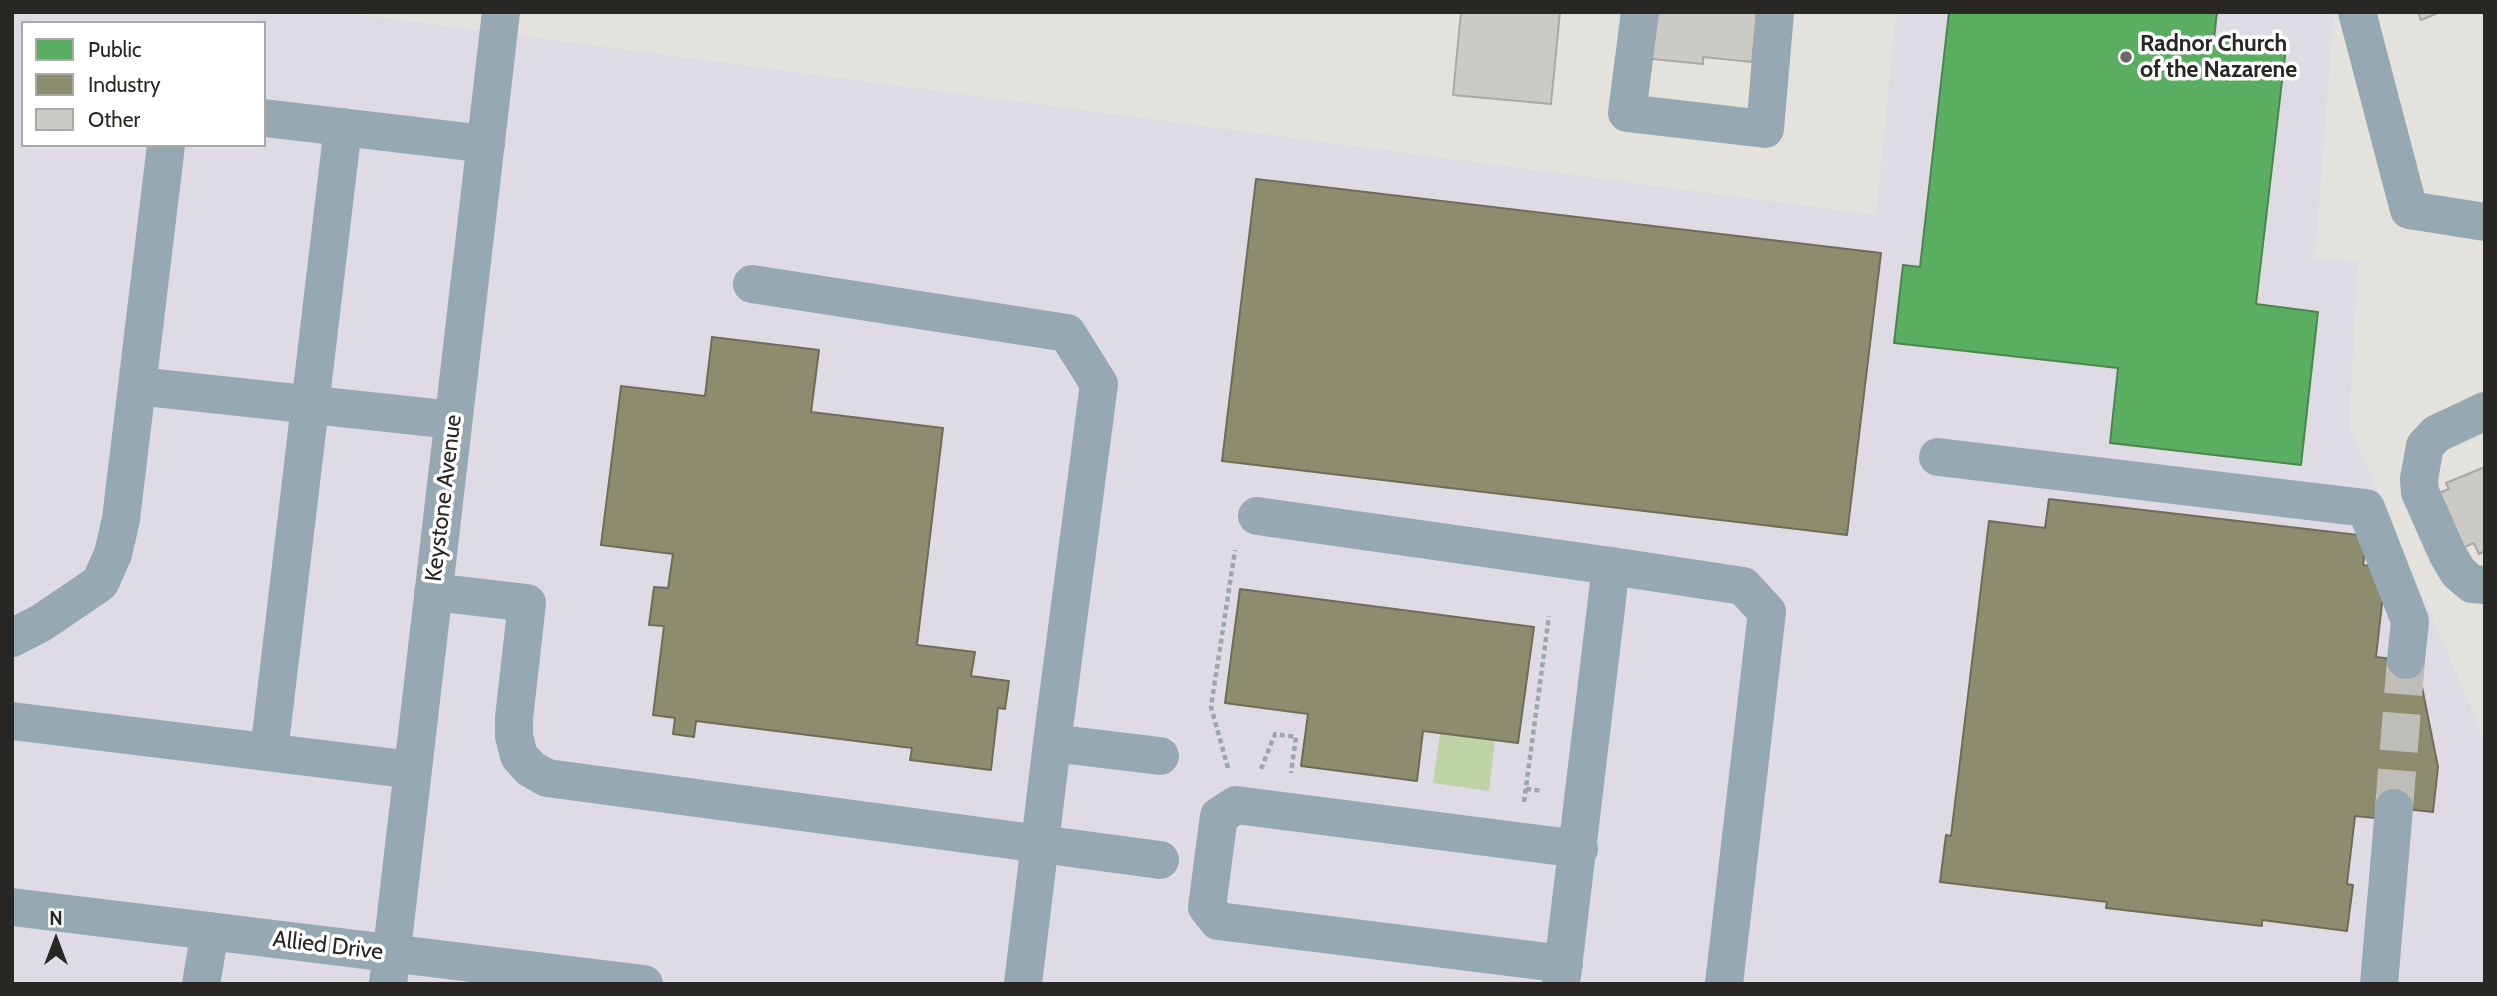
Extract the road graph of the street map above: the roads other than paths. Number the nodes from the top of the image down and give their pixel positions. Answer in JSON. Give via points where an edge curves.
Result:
{"nodes":[{"id":1,"x":501,"y":12,"type":"edge"},
{"id":2,"x":1640,"y":12,"type":"edge"},
{"id":3,"x":1775,"y":12,"type":"edge"},
{"id":4,"x":2357,"y":12,"type":"edge"},
{"id":5,"x":266,"y":118,"type":"edge"},
{"id":6,"x":343,"y":127,"type":"junction"},
{"id":7,"x":486,"y":144,"type":"junction"},
{"id":8,"x":166,"y":147,"type":"edge"},
{"id":9,"x":2485,"y":222,"type":"edge"},
{"id":10,"x":752,"y":284,"type":"dead end"},
{"id":11,"x":137,"y":386,"type":"junction"},
{"id":12,"x":310,"y":404,"type":"junction"},
{"id":13,"x":2485,"y":411,"type":"edge"},
{"id":14,"x":453,"y":420,"type":"junction"},
{"id":15,"x":1938,"y":457,"type":"dead end"},
{"id":16,"x":1257,"y":516,"type":"road end"},
{"id":17,"x":1611,"y":566,"type":"junction"},
{"id":18,"x":2485,"y":585,"type":"edge"},
{"id":19,"x":433,"y":592,"type":"junction"},
{"id":20,"x":12,"y":638,"type":"edge"},
{"id":21,"x":2406,"y":660,"type":"tunnel mouth"},
{"id":22,"x":12,"y":721,"type":"edge"},
{"id":23,"x":1052,"y":743,"type":"junction"},
{"id":24,"x":270,"y":752,"type":"junction"},
{"id":25,"x":1160,"y":756,"type":"dead end"},
{"id":26,"x":413,"y":770,"type":"junction"},
{"id":27,"x":2394,"y":808,"type":"tunnel mouth"},
{"id":28,"x":1040,"y":845,"type":"junction"},
{"id":29,"x":1579,"y":849,"type":"junction"},
{"id":30,"x":1160,"y":860,"type":"dead end"},
{"id":31,"x":12,"y":907,"type":"edge"},
{"id":32,"x":210,"y":931,"type":"junction"},
{"id":33,"x":390,"y":969,"type":"edge"},
{"id":34,"x":1562,"y":974,"type":"edge"},
{"id":35,"x":566,"y":979,"type":"edge"},
{"id":36,"x":201,"y":984,"type":"edge"},
{"id":37,"x":644,"y":984,"type":"edge"},
{"id":38,"x":1023,"y":984,"type":"edge"},
{"id":39,"x":1724,"y":984,"type":"edge"},
{"id":40,"x":2379,"y":984,"type":"edge"}],
"edges":[{"from":1,"to":7,"type":"street","name":"Keystone Avenue"},
{"from":2,"to":3,"type":"street","via":[[1627,113],[1765,129]]},
{"from":4,"to":9,"type":"street","via":[[2409,210]]},
{"from":5,"to":6,"type":"street"},
{"from":6,"to":7,"type":"street"},
{"from":6,"to":12,"type":"street"},
{"from":7,"to":14,"type":"street","name":"Keystone Avenue"},
{"from":8,"to":11,"type":"street"},
{"from":10,"to":23,"type":"street","via":[[1067,333],[1099,384]]},
{"from":11,"to":12,"type":"street"},
{"from":11,"to":20,"type":"street","via":[[121,519],[100,583]]},
{"from":12,"to":14,"type":"street"},
{"from":12,"to":24,"type":"street"},
{"from":13,"to":18,"type":"street","via":[[2436,434],[2425,446],[2419,479],[2420,492],[2458,572],[2472,584]]},
{"from":14,"to":19,"type":"street","name":"Keystone Avenue"},
{"from":15,"to":21,"type":"street","via":[[2366,508],[2410,621]]},
{"from":16,"to":17,"type":"street"},
{"from":17,"to":29,"type":"street"},
{"from":17,"to":39,"type":"street","via":[[1743,586],[1767,612]]},
{"from":19,"to":26,"type":"street","name":"Keystone Avenue"},
{"from":19,"to":28,"type":"street","via":[[527,603],[514,736],[519,756],[547,778]]},
{"from":22,"to":24,"type":"street"},
{"from":23,"to":25,"type":"street"},
{"from":23,"to":28,"type":"street"},
{"from":24,"to":26,"type":"street"},
{"from":26,"to":33,"type":"street","name":"Keystone Avenue"},
{"from":27,"to":40,"type":"street"},
{"from":28,"to":30,"type":"street"},
{"from":28,"to":38,"type":"street"},
{"from":29,"to":34,"type":"street"},
{"from":29,"to":34,"type":"street","via":[[1236,805],[1219,816],[1213,855],[1207,906],[1218,921]]},
{"from":31,"to":32,"type":"street","name":"Allied Drive"},
{"from":32,"to":33,"type":"street","name":"Allied Drive"},
{"from":32,"to":36,"type":"street"},
{"from":33,"to":35,"type":"street","name":"Allied Drive"},
{"from":35,"to":37,"type":"street","name":"Allied Drive"}]}
